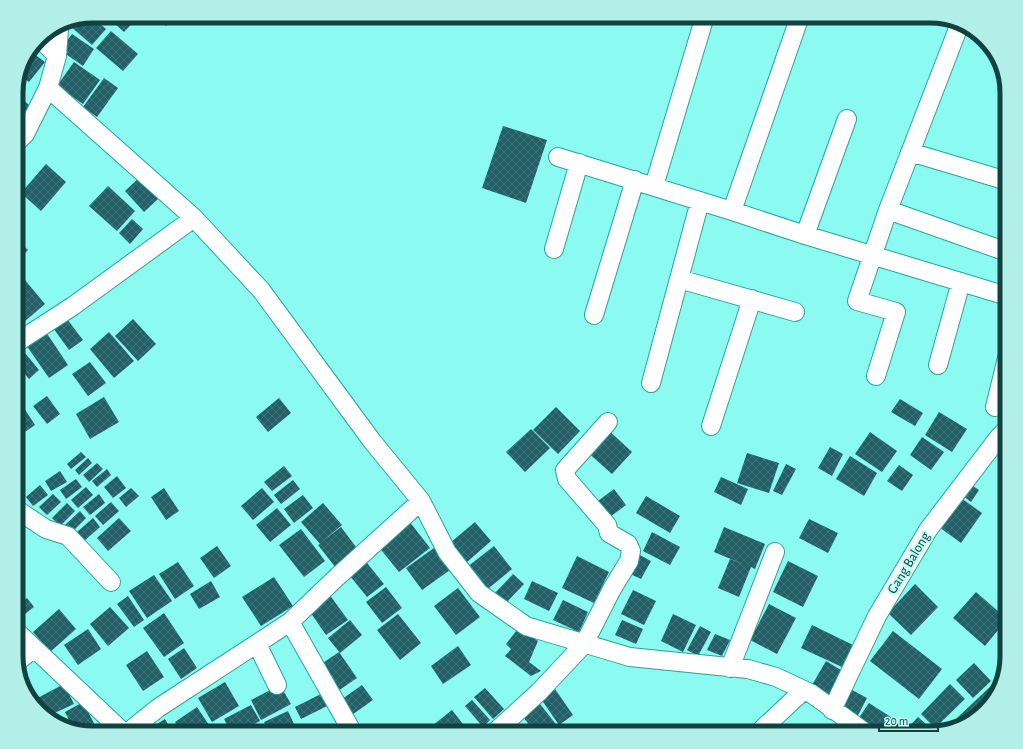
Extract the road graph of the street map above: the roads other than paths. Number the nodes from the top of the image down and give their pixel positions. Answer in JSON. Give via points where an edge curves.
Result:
{"nodes":[{"id":1,"x":703,"y":23,"type":"edge"},
{"id":2,"x":798,"y":23,"type":"edge"},
{"id":3,"x":958,"y":29,"type":"edge"},
{"id":4,"x":59,"y":32,"type":"edge"},
{"id":5,"x":44,"y":43,"type":"edge"},
{"id":6,"x":57,"y":56,"type":"junction"},
{"id":7,"x":48,"y":88,"type":"junction"},
{"id":8,"x":847,"y":119,"type":"dead end"},
{"id":9,"x":23,"y":136,"type":"edge"},
{"id":10,"x":910,"y":152,"type":"junction"},
{"id":11,"x":558,"y":157,"type":"dead end"},
{"id":12,"x":579,"y":163,"type":"junction"},
{"id":13,"x":635,"y":180,"type":"junction"},
{"id":14,"x":1000,"y":180,"type":"edge"},
{"id":15,"x":654,"y":186,"type":"junction"},
{"id":16,"x":700,"y":201,"type":"junction"},
{"id":17,"x":888,"y":210,"type":"junction"},
{"id":18,"x":732,"y":211,"type":"junction"},
{"id":19,"x":194,"y":218,"type":"junction"},
{"id":20,"x":805,"y":235,"type":"junction"},
{"id":21,"x":554,"y":249,"type":"dead end"},
{"id":22,"x":1000,"y":250,"type":"edge"},
{"id":23,"x":872,"y":256,"type":"junction"},
{"id":24,"x":679,"y":278,"type":"junction"},
{"id":25,"x":961,"y":282,"type":"junction"},
{"id":26,"x":1000,"y":294,"type":"edge"},
{"id":27,"x":752,"y":300,"type":"junction"},
{"id":28,"x":795,"y":312,"type":"dead end"},
{"id":29,"x":594,"y":314,"type":"dead end"},
{"id":30,"x":23,"y":339,"type":"edge"},
{"id":31,"x":938,"y":365,"type":"dead end"},
{"id":32,"x":876,"y":376,"type":"dead end"},
{"id":33,"x":651,"y":383,"type":"dead end"},
{"id":34,"x":1000,"y":387,"type":"edge"},
{"id":35,"x":995,"y":407,"type":"dead end"},
{"id":36,"x":608,"y":422,"type":"dead end"},
{"id":37,"x":711,"y":426,"type":"dead end"},
{"id":38,"x":1000,"y":436,"type":"edge"},
{"id":39,"x":421,"y":501,"type":"junction"},
{"id":40,"x":23,"y":514,"type":"edge"},
{"id":41,"x":775,"y":552,"type":"dead end"},
{"id":42,"x":111,"y":582,"type":"dead end"},
{"id":43,"x":290,"y":622,"type":"junction"},
{"id":44,"x":23,"y":638,"type":"edge"},
{"id":45,"x":257,"y":644,"type":"junction"},
{"id":46,"x":584,"y":644,"type":"junction"},
{"id":47,"x":34,"y":648,"type":"junction"},
{"id":48,"x":23,"y":657,"type":"edge"},
{"id":49,"x":730,"y":668,"type":"junction"},
{"id":50,"x":277,"y":685,"type":"dead end"},
{"id":51,"x":804,"y":690,"type":"junction"},
{"id":52,"x":832,"y":710,"type":"junction"},
{"id":53,"x":118,"y":726,"type":"edge"},
{"id":54,"x":134,"y":726,"type":"edge"},
{"id":55,"x":349,"y":726,"type":"edge"},
{"id":56,"x":502,"y":726,"type":"edge"},
{"id":57,"x":765,"y":726,"type":"edge"},
{"id":58,"x":856,"y":726,"type":"edge"}],
"edges":[{"from":1,"to":15,"type":"street"},
{"from":2,"to":18,"type":"street"},
{"from":3,"to":10,"type":"street"},
{"from":4,"to":6,"type":"street"},
{"from":5,"to":6,"type":"street"},
{"from":6,"to":7,"type":"street"},
{"from":7,"to":9,"type":"street"},
{"from":7,"to":19,"type":"street"},
{"from":8,"to":20,"type":"street"},
{"from":10,"to":14,"type":"street"},
{"from":10,"to":17,"type":"street"},
{"from":11,"to":12,"type":"street"},
{"from":12,"to":13,"type":"street"},
{"from":12,"to":21,"type":"street"},
{"from":13,"to":15,"type":"street"},
{"from":13,"to":29,"type":"street"},
{"from":15,"to":16,"type":"street"},
{"from":16,"to":18,"type":"street"},
{"from":16,"to":24,"type":"street"},
{"from":17,"to":22,"type":"street"},
{"from":17,"to":23,"type":"street"},
{"from":18,"to":20,"type":"street"},
{"from":19,"to":30,"type":"street"},
{"from":19,"to":39,"type":"street","via":[[261,290],[372,441]]},
{"from":20,"to":23,"type":"street"},
{"from":23,"to":25,"type":"street"},
{"from":23,"to":32,"type":"street","via":[[857,301],[896,312]]},
{"from":24,"to":27,"type":"street"},
{"from":24,"to":33,"type":"street"},
{"from":25,"to":26,"type":"street"},
{"from":25,"to":31,"type":"street"},
{"from":27,"to":28,"type":"street"},
{"from":27,"to":37,"type":"street"},
{"from":34,"to":35,"type":"street"},
{"from":36,"to":46,"type":"street","via":[[565,470],[567,479],[607,525],[609,533],[628,544],[631,551],[629,561]]},
{"from":38,"to":52,"type":"street","name":"Gang Balong","via":[[928,530],[877,616]]},
{"from":39,"to":43,"type":"street"},
{"from":39,"to":46,"type":"street","via":[[447,552],[480,593],[526,626]]},
{"from":40,"to":42,"type":"street","via":[[46,529],[68,536]]},
{"from":41,"to":49,"type":"street"},
{"from":43,"to":45,"type":"street"},
{"from":43,"to":55,"type":"street"},
{"from":44,"to":47,"type":"street"},
{"from":45,"to":50,"type":"street"},
{"from":45,"to":54,"type":"street"},
{"from":46,"to":49,"type":"street","via":[[630,657]]},
{"from":46,"to":56,"type":"street","via":[[539,692]]},
{"from":47,"to":48,"type":"street"},
{"from":47,"to":53,"type":"street"},
{"from":49,"to":51,"type":"street","via":[[748,669],[776,677]]},
{"from":51,"to":52,"type":"street"},
{"from":51,"to":57,"type":"street"},
{"from":52,"to":58,"type":"street"}]}
